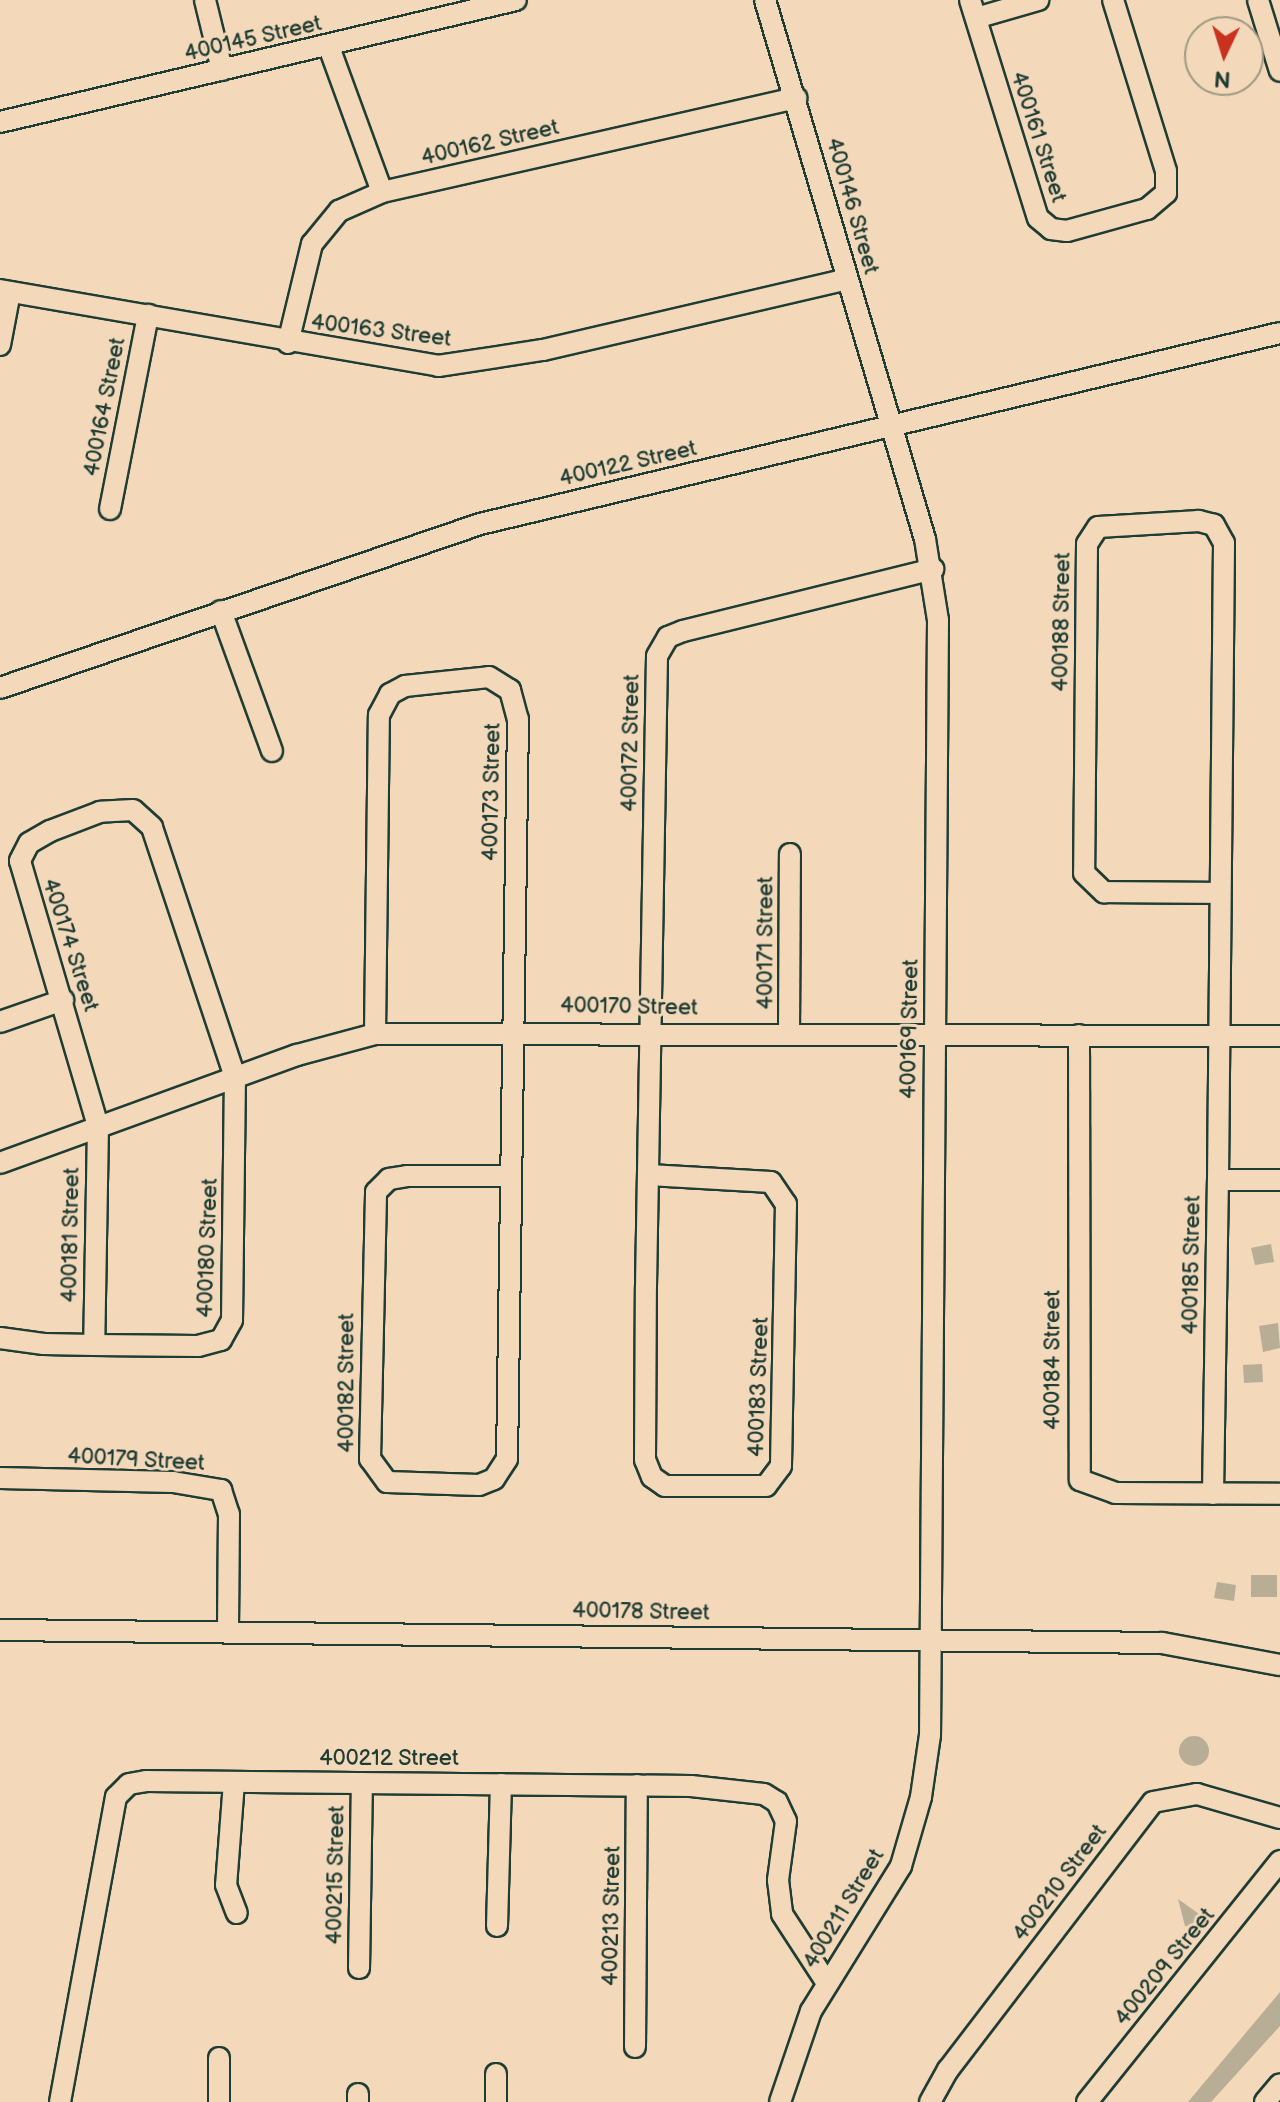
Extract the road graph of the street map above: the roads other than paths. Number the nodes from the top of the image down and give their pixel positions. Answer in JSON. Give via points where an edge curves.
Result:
{"nodes":[{"id":1,"x":205,"y":0,"type":"edge"},
{"id":2,"x":516,"y":0,"type":"edge"},
{"id":3,"x":765,"y":0,"type":"edge"},
{"id":4,"x":1038,"y":0,"type":"edge"},
{"id":5,"x":1113,"y":0,"type":"edge"},
{"id":6,"x":1258,"y":0,"type":"edge"},
{"id":7,"x":973,"y":9,"type":"edge"},
{"id":8,"x":329,"y":47,"type":"junction"},
{"id":9,"x":222,"y":70,"type":"junction"},
{"id":10,"x":1280,"y":71,"type":"edge"},
{"id":11,"x":796,"y":98,"type":"junction"},
{"id":12,"x":0,"y":122,"type":"edge"},
{"id":13,"x":382,"y":192,"type":"junction"},
{"id":14,"x":847,"y":279,"type":"junction"},
{"id":15,"x":5,"y":291,"type":"edge"},
{"id":16,"x":148,"y":315,"type":"junction"},
{"id":17,"x":1280,"y":333,"type":"edge"},
{"id":18,"x":288,"y":343,"type":"junction"},
{"id":19,"x":0,"y":345,"type":"edge"},
{"id":20,"x":893,"y":426,"type":"junction"},
{"id":21,"x":110,"y":509,"type":"dead end"},
{"id":22,"x":933,"y":569,"type":"junction"},
{"id":23,"x":221,"y":611,"type":"junction"},
{"id":24,"x":0,"y":688,"type":"edge"},
{"id":25,"x":272,"y":751,"type":"dead end"},
{"id":26,"x":790,"y":854,"type":"dead end"},
{"id":27,"x":1220,"y":893,"type":"junction"},
{"id":28,"x":63,"y":1000,"type":"junction"},
{"id":29,"x":0,"y":1022,"type":"edge"},
{"id":30,"x":511,"y":1030,"type":"junction"},
{"id":31,"x":651,"y":1031,"type":"junction"},
{"id":32,"x":789,"y":1033,"type":"junction"},
{"id":33,"x":935,"y":1033,"type":"junction"},
{"id":34,"x":375,"y":1034,"type":"junction"},
{"id":35,"x":1079,"y":1035,"type":"junction"},
{"id":36,"x":1218,"y":1036,"type":"junction"},
{"id":37,"x":1280,"y":1036,"type":"edge"},
{"id":38,"x":235,"y":1077,"type":"junction"},
{"id":39,"x":98,"y":1126,"type":"junction"},
{"id":40,"x":0,"y":1163,"type":"edge"},
{"id":41,"x":649,"y":1175,"type":"junction"},
{"id":42,"x":509,"y":1176,"type":"junction"},
{"id":43,"x":1218,"y":1180,"type":"junction"},
{"id":44,"x":1280,"y":1180,"type":"edge"},
{"id":45,"x":0,"y":1338,"type":"edge"},
{"id":46,"x":94,"y":1345,"type":"junction"},
{"id":47,"x":0,"y":1478,"type":"edge"},
{"id":48,"x":1213,"y":1494,"type":"junction"},
{"id":49,"x":1280,"y":1494,"type":"edge"},
{"id":50,"x":0,"y":1630,"type":"edge"},
{"id":51,"x":228,"y":1632,"type":"junction"},
{"id":52,"x":926,"y":1639,"type":"junction"},
{"id":53,"x":1280,"y":1665,"type":"edge"},
{"id":54,"x":234,"y":1782,"type":"junction"},
{"id":55,"x":362,"y":1783,"type":"junction"},
{"id":56,"x":501,"y":1784,"type":"junction"},
{"id":57,"x":637,"y":1785,"type":"junction"},
{"id":58,"x":1280,"y":1818,"type":"edge"},
{"id":59,"x":1280,"y":1861,"type":"edge"},
{"id":60,"x":237,"y":1913,"type":"dead end"},
{"id":61,"x":497,"y":1926,"type":"dead end"},
{"id":62,"x":359,"y":1968,"type":"dead end"},
{"id":63,"x":827,"y":1983,"type":"junction"},
{"id":64,"x":635,"y":2047,"type":"dead end"},
{"id":65,"x":219,"y":2058,"type":"dead end"},
{"id":66,"x":496,"y":2074,"type":"dead end"},
{"id":67,"x":1280,"y":2084,"type":"edge"},
{"id":68,"x":60,"y":2102,"type":"edge"},
{"id":69,"x":219,"y":2102,"type":"edge"},
{"id":70,"x":496,"y":2102,"type":"edge"},
{"id":71,"x":780,"y":2102,"type":"edge"},
{"id":72,"x":930,"y":2102,"type":"edge"},
{"id":73,"x":1087,"y":2102,"type":"edge"},
{"id":74,"x":1265,"y":2102,"type":"edge"}],
"edges":[{"from":1,"to":9,"type":"street"},
{"from":2,"to":8,"type":"street","name":"400145 Street"},
{"from":3,"to":11,"type":"street","name":"400146 Street"},
{"from":4,"to":7,"type":"street","name":"400161 Street"},
{"from":5,"to":7,"type":"street","name":"400161 Street","via":[[1166,171],[1166,193],[1147,209],[1067,231],[1038,218]]},
{"from":6,"to":10,"type":"street"},
{"from":8,"to":9,"type":"street","name":"400145 Street"},
{"from":8,"to":13,"type":"street"},
{"from":9,"to":12,"type":"street","name":"400145 Street"},
{"from":11,"to":13,"type":"street","name":"400162 Street"},
{"from":11,"to":14,"type":"street","name":"400146 Street"},
{"from":13,"to":18,"type":"street","name":"400162 Street","via":[[322,225]]},
{"from":14,"to":18,"type":"street","name":"400163 Street","via":[[466,365],[399,362]]},
{"from":14,"to":20,"type":"street","name":"400146 Street"},
{"from":15,"to":16,"type":"street","name":"400163 Street"},
{"from":15,"to":19,"type":"street"},
{"from":16,"to":18,"type":"street","name":"400163 Street"},
{"from":16,"to":21,"type":"street","name":"400164 Street"},
{"from":17,"to":20,"type":"street","name":"400122 Street"},
{"from":20,"to":22,"type":"street","name":"400169 Street"},
{"from":20,"to":23,"type":"street","name":"400122 Street","via":[[480,524]]},
{"from":22,"to":31,"type":"street","name":"400172 Street","via":[[683,631],[661,646]]},
{"from":22,"to":33,"type":"street","name":"400169 Street"},
{"from":23,"to":24,"type":"street","name":"400122 Street"},
{"from":23,"to":25,"type":"street"},
{"from":26,"to":32,"type":"street","name":"400171 Street"},
{"from":27,"to":27,"type":"street","name":"400188 Street","via":[[1222,535],[1199,521],[1098,527],[1087,544],[1084,873],[1104,892]]},
{"from":27,"to":36,"type":"street","name":"400188 Street"},
{"from":28,"to":29,"type":"street"},
{"from":28,"to":38,"type":"street","name":"400174 Street","via":[[24,885],[22,853],[74,820],[133,810],[152,827]]},
{"from":28,"to":39,"type":"street","name":"400174 Street"},
{"from":30,"to":31,"type":"street","name":"400170 Street"},
{"from":30,"to":34,"type":"street","name":"400170 Street"},
{"from":30,"to":34,"type":"street","name":"400173 Street","via":[[517,704],[501,681],[460,676],[405,686],[390,694],[379,715]]},
{"from":30,"to":42,"type":"street","name":"400182 Street"},
{"from":31,"to":32,"type":"street","name":"400170 Street"},
{"from":31,"to":41,"type":"street","name":"400183 Street"},
{"from":32,"to":33,"type":"street","name":"400170 Street"},
{"from":33,"to":35,"type":"street","name":"400170 Street"},
{"from":33,"to":52,"type":"street","name":"400169 Street"},
{"from":34,"to":38,"type":"street","name":"400170 Street"},
{"from":35,"to":36,"type":"street","name":"400170 Street"},
{"from":35,"to":48,"type":"street","name":"400184 Street","via":[[1080,1480],[1098,1491]]},
{"from":36,"to":37,"type":"street","name":"400170 Street"},
{"from":36,"to":43,"type":"street","name":"400185 Street"},
{"from":38,"to":39,"type":"street","name":"400170 Street"},
{"from":38,"to":46,"type":"street","name":"400180 Street","via":[[229,1332],[198,1346]]},
{"from":39,"to":40,"type":"street","name":"400170 Street"},
{"from":39,"to":46,"type":"street","name":"400181 Street"},
{"from":41,"to":41,"type":"street","name":"400183 Street","via":[[647,1469],[657,1483],[676,1488],[766,1486],[781,1466],[786,1204],[771,1182]]},
{"from":42,"to":42,"type":"street","name":"400182 Street","via":[[505,1466],[479,1485],[387,1482],[370,1459],[376,1192],[389,1179],[407,1176]]},
{"from":43,"to":44,"type":"street"},
{"from":43,"to":48,"type":"street","name":"400185 Street"},
{"from":45,"to":46,"type":"street","name":"400180 Street"},
{"from":47,"to":51,"type":"street","name":"400179 Street","via":[[173,1482],[221,1490],[229,1514]]},
{"from":48,"to":49,"type":"street","name":"400184 Street"},
{"from":50,"to":51,"type":"street","name":"400178 Street"},
{"from":51,"to":52,"type":"street","name":"400178 Street"},
{"from":52,"to":53,"type":"street","name":"400178 Street","via":[[1162,1643]]},
{"from":52,"to":63,"type":"street","name":"400211 Street","via":[[930,1735],[913,1833],[887,1894]]},
{"from":54,"to":55,"type":"street","name":"400212 Street"},
{"from":54,"to":60,"type":"street","via":[[226,1885]]},
{"from":54,"to":68,"type":"street","name":"400212 Street","via":[[146,1781],[129,1784],[116,1797]]},
{"from":55,"to":56,"type":"street","name":"400212 Street"},
{"from":55,"to":62,"type":"street","name":"400215 Street"},
{"from":56,"to":57,"type":"street","name":"400212 Street"},
{"from":56,"to":61,"type":"street"},
{"from":57,"to":63,"type":"street","name":"400212 Street","via":[[740,1788],[777,1802],[786,1821],[778,1880],[782,1914]]},
{"from":57,"to":64,"type":"street","name":"400213 Street"},
{"from":58,"to":72,"type":"street","name":"400210 Street","via":[[1197,1794],[1153,1802],[948,2070]]},
{"from":59,"to":73,"type":"street","name":"400209 Street"},
{"from":63,"to":71,"type":"street","name":"400211 Street","via":[[796,2042]]},
{"from":65,"to":69,"type":"street"},
{"from":66,"to":70,"type":"street"},
{"from":67,"to":74,"type":"street"}]}
